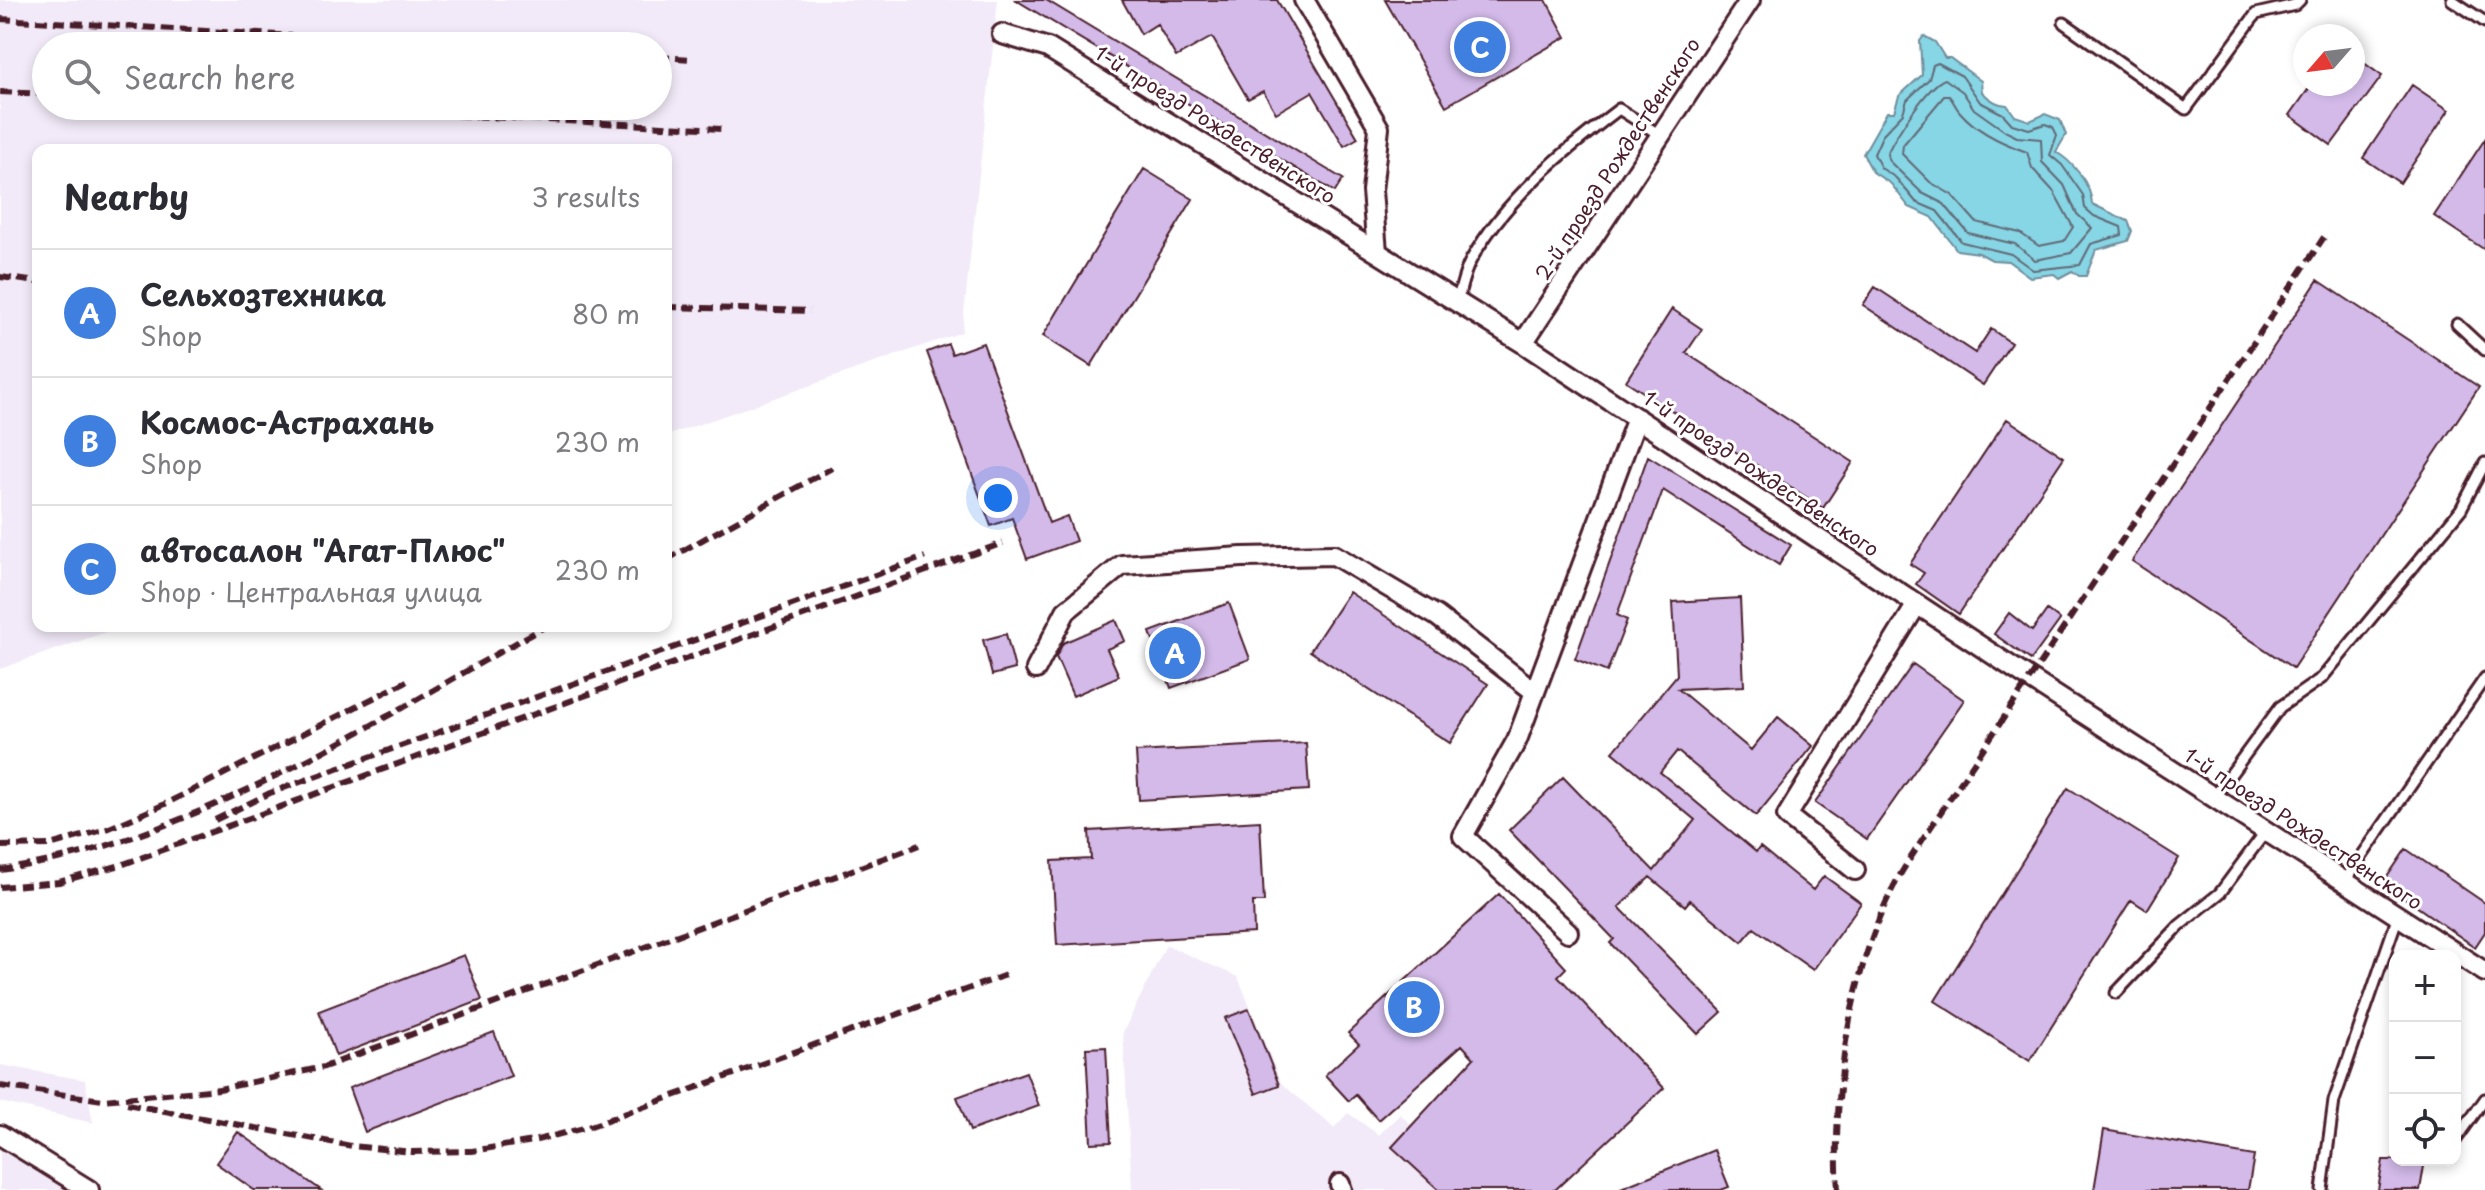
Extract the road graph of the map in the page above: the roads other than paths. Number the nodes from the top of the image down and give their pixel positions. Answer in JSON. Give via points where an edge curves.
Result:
{"nodes":[{"id":1,"x":1304,"y":0,"type":"edge"},
{"id":2,"x":1750,"y":0,"type":"edge"},
{"id":3,"x":2300,"y":0,"type":"edge"},
{"id":4,"x":2452,"y":0,"type":"edge"},
{"id":5,"x":2485,"y":22,"type":"edge"},
{"id":6,"x":2064,"y":23,"type":"dead end"},
{"id":7,"x":1002,"y":34,"type":"dead end"},
{"id":8,"x":1660,"y":135,"type":"junction"},
{"id":9,"x":1377,"y":252,"type":"junction"},
{"id":10,"x":1457,"y":302,"type":"junction"},
{"id":11,"x":2457,"y":324,"type":"dead end"},
{"id":12,"x":1523,"y":343,"type":"junction"},
{"id":13,"x":2485,"y":350,"type":"edge"},
{"id":14,"x":1637,"y":418,"type":"junction"},
{"id":15,"x":2485,"y":463,"type":"edge"},
{"id":16,"x":1917,"y":604,"type":"junction"},
{"id":17,"x":1036,"y":669,"type":"dead end"},
{"id":18,"x":2485,"y":678,"type":"edge"},
{"id":19,"x":1535,"y":692,"type":"junction"},
{"id":20,"x":2214,"y":797,"type":"junction"},
{"id":21,"x":2266,"y":831,"type":"junction"},
{"id":22,"x":1855,"y":870,"type":"dead end"},
{"id":23,"x":2344,"y":882,"type":"junction"},
{"id":24,"x":2398,"y":916,"type":"junction"},
{"id":25,"x":1568,"y":932,"type":"dead end"},
{"id":26,"x":2485,"y":972,"type":"edge"},
{"id":27,"x":2116,"y":993,"type":"dead end"},
{"id":28,"x":2485,"y":1099,"type":"edge"},
{"id":29,"x":2461,"y":1133,"type":"edge"},
{"id":30,"x":0,"y":1135,"type":"edge"},
{"id":31,"x":89,"y":1190,"type":"edge"},
{"id":32,"x":2322,"y":1190,"type":"edge"}],
"edges":[{"from":1,"to":9,"type":"street","via":[[1379,128],[1372,191]]},
{"from":2,"to":8,"type":"street","name":"2-й проезд Рождественского"},
{"from":3,"to":6,"type":"lane","via":[[2256,14],[2186,109]]},
{"from":4,"to":5,"type":"lane"},
{"from":7,"to":9,"type":"street","name":"1-й проезд Рождественского","via":[[1048,48]]},
{"from":8,"to":10,"type":"lane","via":[[1619,109],[1579,140],[1534,180],[1492,232],[1470,262]]},
{"from":8,"to":12,"type":"street","name":"2-й проезд Рождественского"},
{"from":9,"to":10,"type":"street","name":"1-й проезд Рождественского"},
{"from":10,"to":12,"type":"street","name":"1-й проезд Рождественского"},
{"from":11,"to":13,"type":"lane"},
{"from":12,"to":14,"type":"street","name":"1-й проезд Рождественского"},
{"from":14,"to":16,"type":"street","name":"1-й проезд Рождественского"},
{"from":14,"to":19,"type":"street"},
{"from":15,"to":20,"type":"lane","via":[[2461,509],[2322,678],[2280,707]]},
{"from":16,"to":20,"type":"street","name":"1-й проезд Рождественского"},
{"from":16,"to":22,"type":"street","via":[[1787,816]]},
{"from":17,"to":19,"type":"street","via":[[1066,611],[1122,565],[1334,555],[1437,616]]},
{"from":18,"to":23,"type":"lane"},
{"from":19,"to":25,"type":"street","via":[[1517,740],[1463,836]]},
{"from":20,"to":21,"type":"street","name":"1-й проезд Рождественского"},
{"from":21,"to":23,"type":"street","name":"1-й проезд Рождественского"},
{"from":21,"to":27,"type":"lane","via":[[2220,893],[2180,925]]},
{"from":23,"to":24,"type":"street","name":"1-й проезд Рождественского"},
{"from":24,"to":26,"type":"street","name":"1-й проезд Рождественского"},
{"from":24,"to":32,"type":"lane","via":[[2334,1101]]},
{"from":28,"to":29,"type":"lane"},
{"from":30,"to":31,"type":"street"}]}
